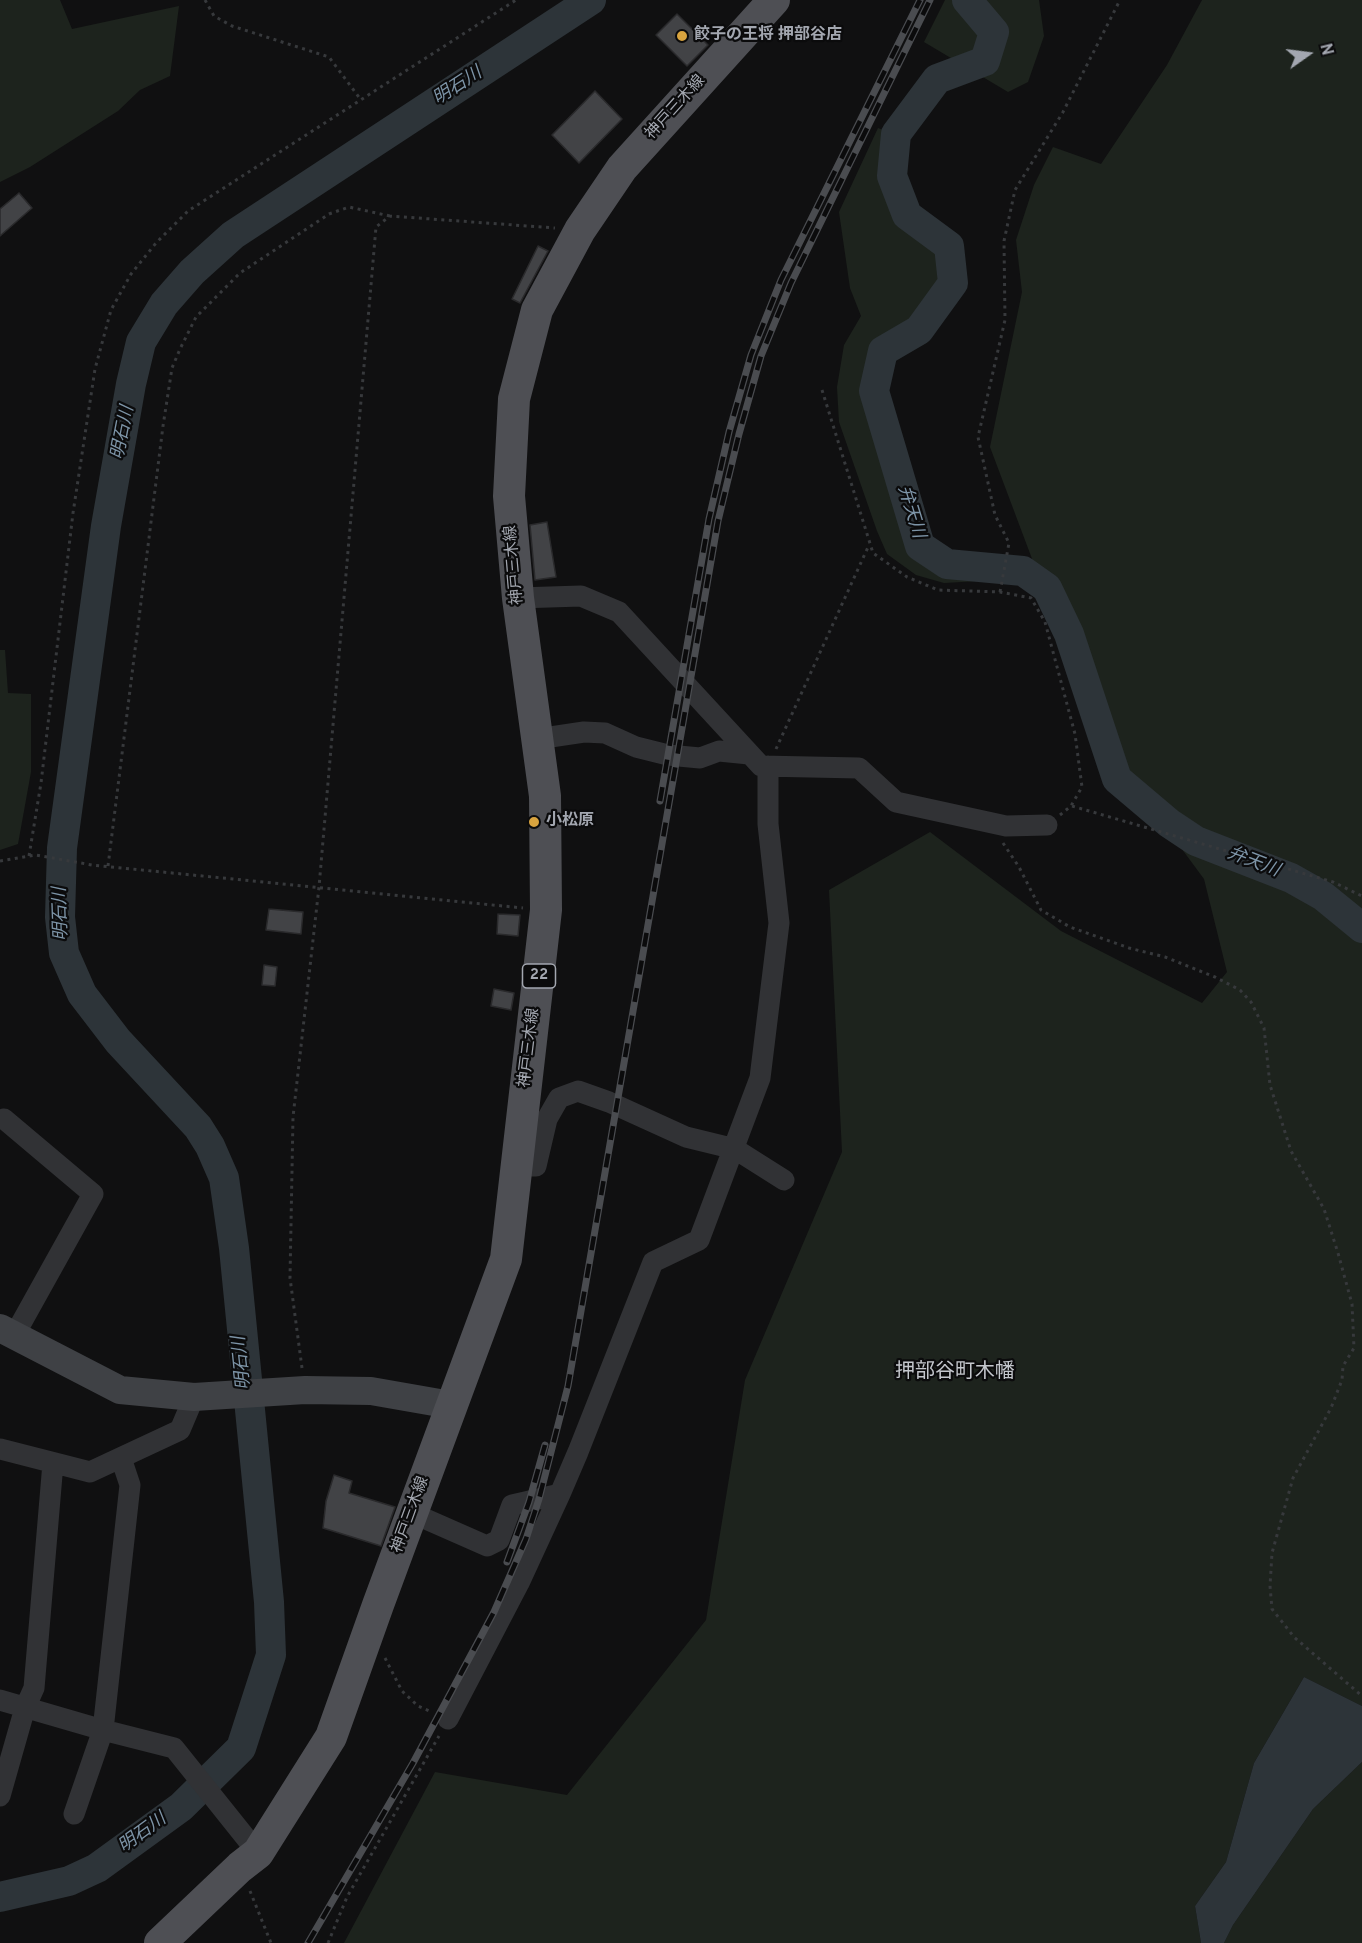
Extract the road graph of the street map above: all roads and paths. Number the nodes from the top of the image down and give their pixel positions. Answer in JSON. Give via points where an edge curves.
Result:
{"nodes":[{"id":1,"x":205,"y":0,"type":"edge"},
{"id":2,"x":516,"y":0,"type":"edge"},
{"id":3,"x":774,"y":0,"type":"edge"},
{"id":4,"x":1120,"y":0,"type":"edge"},
{"id":5,"x":361,"y":100,"type":"junction"},
{"id":6,"x":390,"y":216,"type":"junction"},
{"id":7,"x":580,"y":230,"type":"junction"},
{"id":8,"x":822,"y":390,"type":"dead end"},
{"id":9,"x":870,"y":543,"type":"junction"},
{"id":10,"x":1000,"y":592,"type":"junction"},
{"id":11,"x":518,"y":598,"type":"junction"},
{"id":12,"x":537,"y":739,"type":"junction"},
{"id":13,"x":749,"y":754,"type":"junction"},
{"id":14,"x":768,"y":766,"type":"junction"},
{"id":15,"x":1071,"y":806,"type":"junction"},
{"id":16,"x":994,"y":823,"type":"junction"},
{"id":17,"x":1047,"y":825,"type":"joint"},
{"id":18,"x":29,"y":856,"type":"junction"},
{"id":19,"x":0,"y":861,"type":"edge"},
{"id":20,"x":108,"y":866,"type":"junction"},
{"id":21,"x":319,"y":887,"type":"junction"},
{"id":22,"x":1362,"y":896,"type":"edge"},
{"id":23,"x":546,"y":910,"type":"junction"},
{"id":24,"x":1,"y":1121,"type":"edge"},
{"id":25,"x":735,"y":1149,"type":"junction"},
{"id":26,"x":516,"y":1166,"type":"junction"},
{"id":27,"x":784,"y":1180,"type":"dead end"},
{"id":28,"x":7,"y":1332,"type":"edge"},
{"id":29,"x":304,"y":1390,"type":"junction"},
{"id":30,"x":195,"y":1397,"type":"junction"},
{"id":31,"x":452,"y":1405,"type":"junction"},
{"id":32,"x":0,"y":1449,"type":"edge"},
{"id":33,"x":121,"y":1458,"type":"junction"},
{"id":34,"x":53,"y":1462,"type":"junction"},
{"id":35,"x":560,"y":1494,"type":"junction"},
{"id":36,"x":412,"y":1513,"type":"junction"},
{"id":37,"x":366,"y":1643,"type":"junction"},
{"id":38,"x":1362,"y":1696,"type":"edge"},
{"id":39,"x":0,"y":1700,"type":"edge"},
{"id":40,"x":26,"y":1708,"type":"junction"},
{"id":41,"x":448,"y":1719,"type":"junction"},
{"id":42,"x":103,"y":1730,"type":"junction"},
{"id":43,"x":0,"y":1796,"type":"edge"},
{"id":44,"x":74,"y":1814,"type":"dead end"},
{"id":45,"x":249,"y":1860,"type":"junction"},
{"id":46,"x":160,"y":1943,"type":"edge"},
{"id":47,"x":271,"y":1943,"type":"edge"},
{"id":48,"x":328,"y":1943,"type":"edge"}],
"edges":[{"from":1,"to":5,"type":"path","via":[[213,15],[232,26],[329,57]]},
{"from":2,"to":5,"type":"path"},
{"from":3,"to":7,"type":"main road","name":"神戸三木線","number":"22","via":[[622,168]]},
{"from":4,"to":10,"type":"path","via":[[1063,112],[1015,190],[1004,241],[1005,320],[978,437],[995,515],[1009,543]]},
{"from":5,"to":18,"type":"path","via":[[188,211],[131,274],[111,310],[95,369],[74,502]]},
{"from":6,"to":7,"type":"path"},
{"from":6,"to":20,"type":"path","via":[[349,207],[329,214],[240,273],[196,317],[180,349],[172,368],[163,426]]},
{"from":6,"to":21,"type":"path","via":[[376,227]]},
{"from":7,"to":11,"type":"main road","name":"神戸三木線","number":"22","via":[[537,310],[514,399],[509,495]]},
{"from":8,"to":9,"type":"path"},
{"from":9,"to":10,"type":"path","via":[[873,553],[907,577],[938,590]]},
{"from":9,"to":14,"type":"path"},
{"from":10,"to":15,"type":"path","via":[[1031,598],[1045,622],[1076,734],[1082,787]]},
{"from":11,"to":12,"type":"main road","name":"神戸三木線","number":"22"},
{"from":11,"to":13,"type":"street","via":[[581,596],[619,612]]},
{"from":12,"to":13,"type":"street","via":[[605,733],[668,755],[700,758],[719,751]]},
{"from":12,"to":23,"type":"main road","name":"神戸三木線","number":"22","via":[[545,796]]},
{"from":13,"to":14,"type":"street","via":[[760,766]]},
{"from":14,"to":16,"type":"street","via":[[859,768],[896,802]]},
{"from":14,"to":25,"type":"street","via":[[768,824],[779,923],[760,1078]]},
{"from":15,"to":17,"type":"path"},
{"from":15,"to":22,"type":"path","via":[[1333,882]]},
{"from":16,"to":17,"type":"street"},
{"from":16,"to":38,"type":"path","via":[[1041,910],[1070,927],[1165,957],[1240,990],[1264,1028],[1270,1085],[1291,1151],[1324,1209],[1338,1252],[1352,1304],[1354,1348],[1343,1366],[1331,1408],[1293,1478],[1272,1553],[1272,1609],[1294,1637]]},
{"from":18,"to":19,"type":"path"},
{"from":18,"to":20,"type":"path"},
{"from":20,"to":21,"type":"path"},
{"from":21,"to":23,"type":"path"},
{"from":21,"to":29,"type":"path","via":[[293,1117],[290,1278]]},
{"from":23,"to":26,"type":"main road","name":"神戸三木線","number":"22"},
{"from":24,"to":28,"type":"street","via":[[93,1194]]},
{"from":25,"to":26,"type":"street","via":[[686,1137],[578,1091],[559,1098],[547,1119],[536,1166]]},
{"from":25,"to":27,"type":"street"},
{"from":25,"to":35,"type":"street","via":[[699,1240],[653,1262]]},
{"from":26,"to":31,"type":"main road","name":"神戸三木線","number":"22","via":[[506,1258]]},
{"from":28,"to":30,"type":"street","via":[[120,1390]]},
{"from":29,"to":30,"type":"street"},
{"from":29,"to":31,"type":"street","via":[[371,1391]]},
{"from":30,"to":33,"type":"street","via":[[180,1430]]},
{"from":31,"to":36,"type":"main road","name":"神戸三木線","number":"22"},
{"from":32,"to":34,"type":"street"},
{"from":33,"to":34,"type":"street","via":[[90,1472]]},
{"from":33,"to":42,"type":"street","via":[[130,1485]]},
{"from":34,"to":40,"type":"street","via":[[34,1688]]},
{"from":35,"to":36,"type":"street","via":[[512,1505],[499,1540],[487,1546]]},
{"from":35,"to":41,"type":"street"},
{"from":36,"to":37,"type":"main road","name":"神戸三木線","number":"22"},
{"from":37,"to":41,"type":"path","via":[[381,1650],[402,1691],[418,1706]]},
{"from":37,"to":45,"type":"main road","name":"神戸三木線","number":"22","via":[[331,1737]]},
{"from":39,"to":40,"type":"street"},
{"from":40,"to":42,"type":"street"},
{"from":40,"to":43,"type":"street"},
{"from":41,"to":48,"type":"path","via":[[347,1897]]},
{"from":42,"to":44,"type":"street"},
{"from":42,"to":45,"type":"street","via":[[174,1748]]},
{"from":45,"to":46,"type":"main road","name":"神戸三木線","number":"22"},
{"from":45,"to":47,"type":"path"}]}
